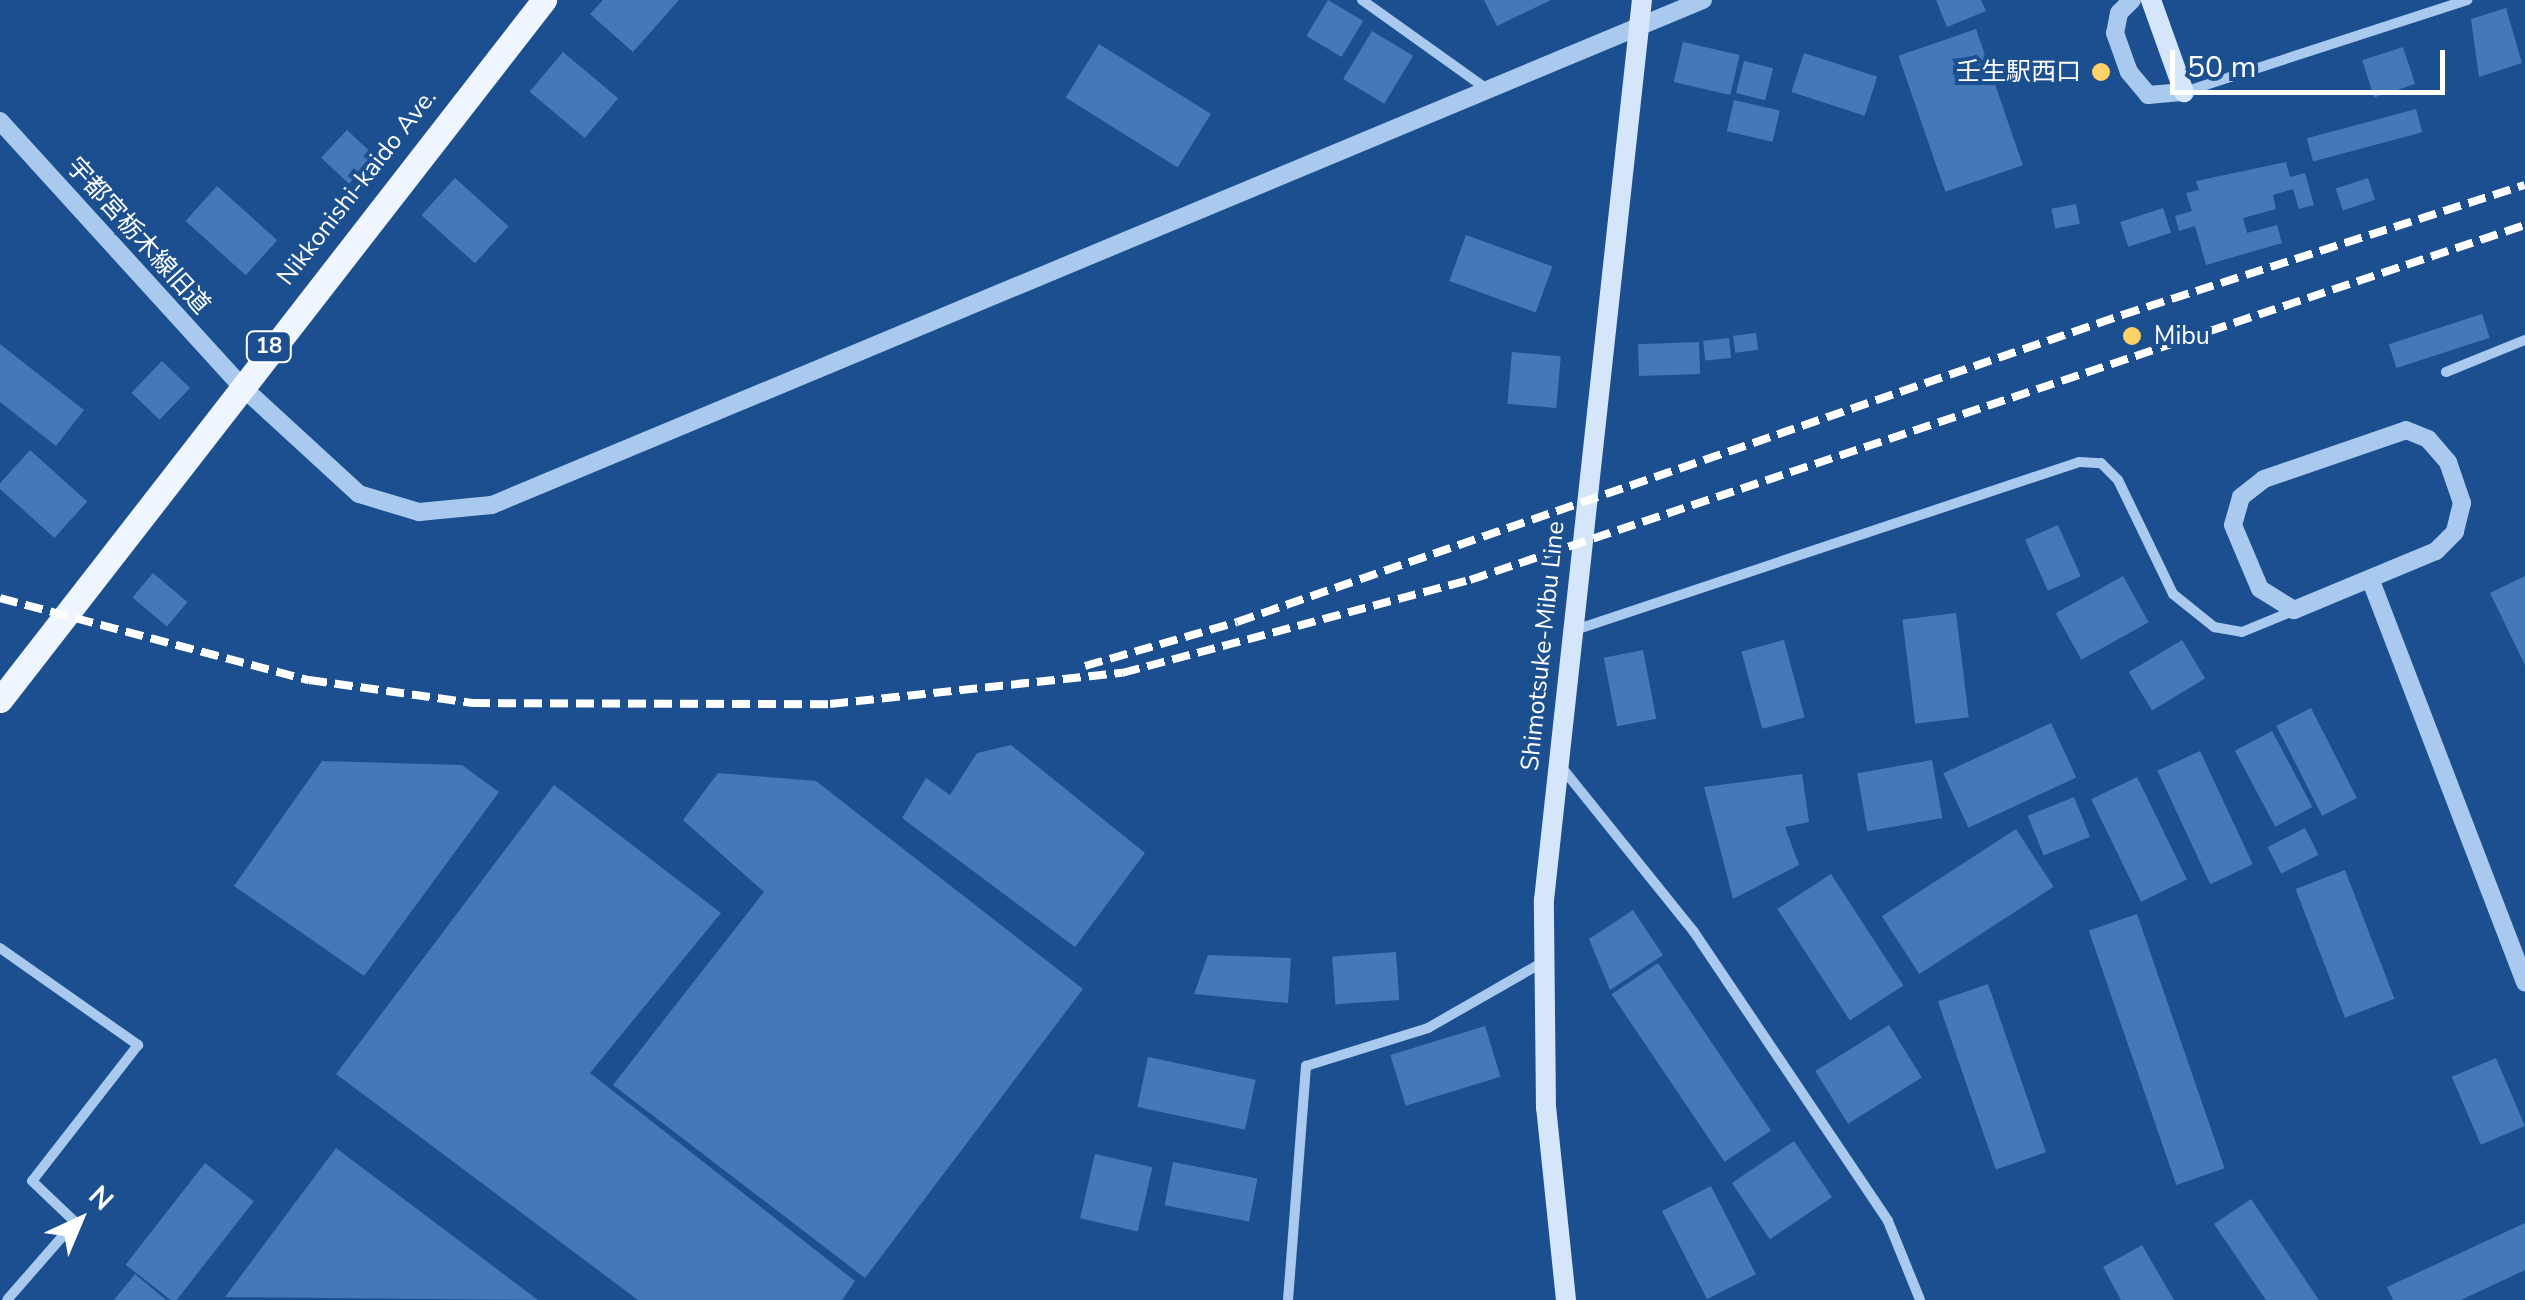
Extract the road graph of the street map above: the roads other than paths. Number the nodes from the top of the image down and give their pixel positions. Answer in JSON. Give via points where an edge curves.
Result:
{"nodes":[{"id":1,"x":544,"y":0,"type":"edge"},
{"id":2,"x":1362,"y":0,"type":"edge"},
{"id":3,"x":1642,"y":0,"type":"edge"},
{"id":4,"x":1703,"y":0,"type":"edge"},
{"id":5,"x":2132,"y":0,"type":"edge"},
{"id":6,"x":2152,"y":0,"type":"edge"},
{"id":7,"x":2466,"y":0,"type":"edge"},
{"id":8,"x":1637,"y":28,"type":"junction"},
{"id":9,"x":1487,"y":89,"type":"junction"},
{"id":10,"x":2184,"y":92,"type":"junction"},
{"id":11,"x":0,"y":121,"type":"edge"},
{"id":12,"x":2525,"y":340,"type":"edge"},
{"id":13,"x":2446,"y":372,"type":"dead end"},
{"id":14,"x":240,"y":384,"type":"junction"},
{"id":15,"x":2371,"y":581,"type":"junction"},
{"id":16,"x":2294,"y":610,"type":"junction"},
{"id":17,"x":1570,"y":632,"type":"junction"},
{"id":18,"x":0,"y":700,"type":"edge"},
{"id":19,"x":1556,"y":761,"type":"junction"},
{"id":20,"x":0,"y":948,"type":"edge"},
{"id":21,"x":1545,"y":961,"type":"junction"},
{"id":22,"x":2525,"y":982,"type":"edge"},
{"id":23,"x":7,"y":1300,"type":"edge"},
{"id":24,"x":1288,"y":1300,"type":"edge"},
{"id":25,"x":1566,"y":1300,"type":"edge"},
{"id":26,"x":1920,"y":1300,"type":"edge"}],
"edges":[{"from":1,"to":14,"type":"main road","name":"Nikkonishi-kaido Ave.","number":"18"},
{"from":2,"to":9,"type":"street"},
{"from":3,"to":8,"type":"main road","name":"Shimotsuke-Mibu Line"},
{"from":4,"to":8,"type":"street","name":"宇都宮栃木線旧道"},
{"from":5,"to":10,"type":"street","via":[[2118,12],[2115,33],[2129,72],[2148,96]]},
{"from":6,"to":10,"type":"main road"},
{"from":7,"to":10,"type":"street"},
{"from":8,"to":9,"type":"street","name":"宇都宮栃木線旧道"},
{"from":8,"to":17,"type":"main road","name":"Shimotsuke-Mibu Line"},
{"from":9,"to":14,"type":"street","name":"宇都宮栃木線旧道","via":[[492,505],[419,512],[359,494]]},
{"from":11,"to":14,"type":"street","name":"宇都宮栃木線旧道"},
{"from":12,"to":13,"type":"street"},
{"from":14,"to":18,"type":"main road","name":"Nikkonishi-kaido Ave.","number":"18"},
{"from":15,"to":16,"type":"street"},
{"from":15,"to":16,"type":"street","via":[[2436,551],[2455,532],[2462,503],[2448,462],[2428,439],[2406,430],[2264,480],[2241,497],[2234,524],[2243,556],[2260,589]]},
{"from":15,"to":22,"type":"street"},
{"from":16,"to":17,"type":"street","via":[[2242,632],[2214,627],[2173,594],[2118,480],[2101,463],[2079,462]]},
{"from":17,"to":19,"type":"main road","name":"Shimotsuke-Mibu Line"},
{"from":19,"to":21,"type":"main road","name":"Shimotsuke-Mibu Line"},
{"from":19,"to":26,"type":"street","via":[[1694,932],[1888,1221]]},
{"from":20,"to":23,"type":"street","via":[[138,1045],[32,1181],[74,1222]]},
{"from":21,"to":24,"type":"street","via":[[1428,1028],[1306,1066]]},
{"from":21,"to":25,"type":"main road","name":"Shimotsuke-Mibu Line","via":[[1546,1108]]}]}
